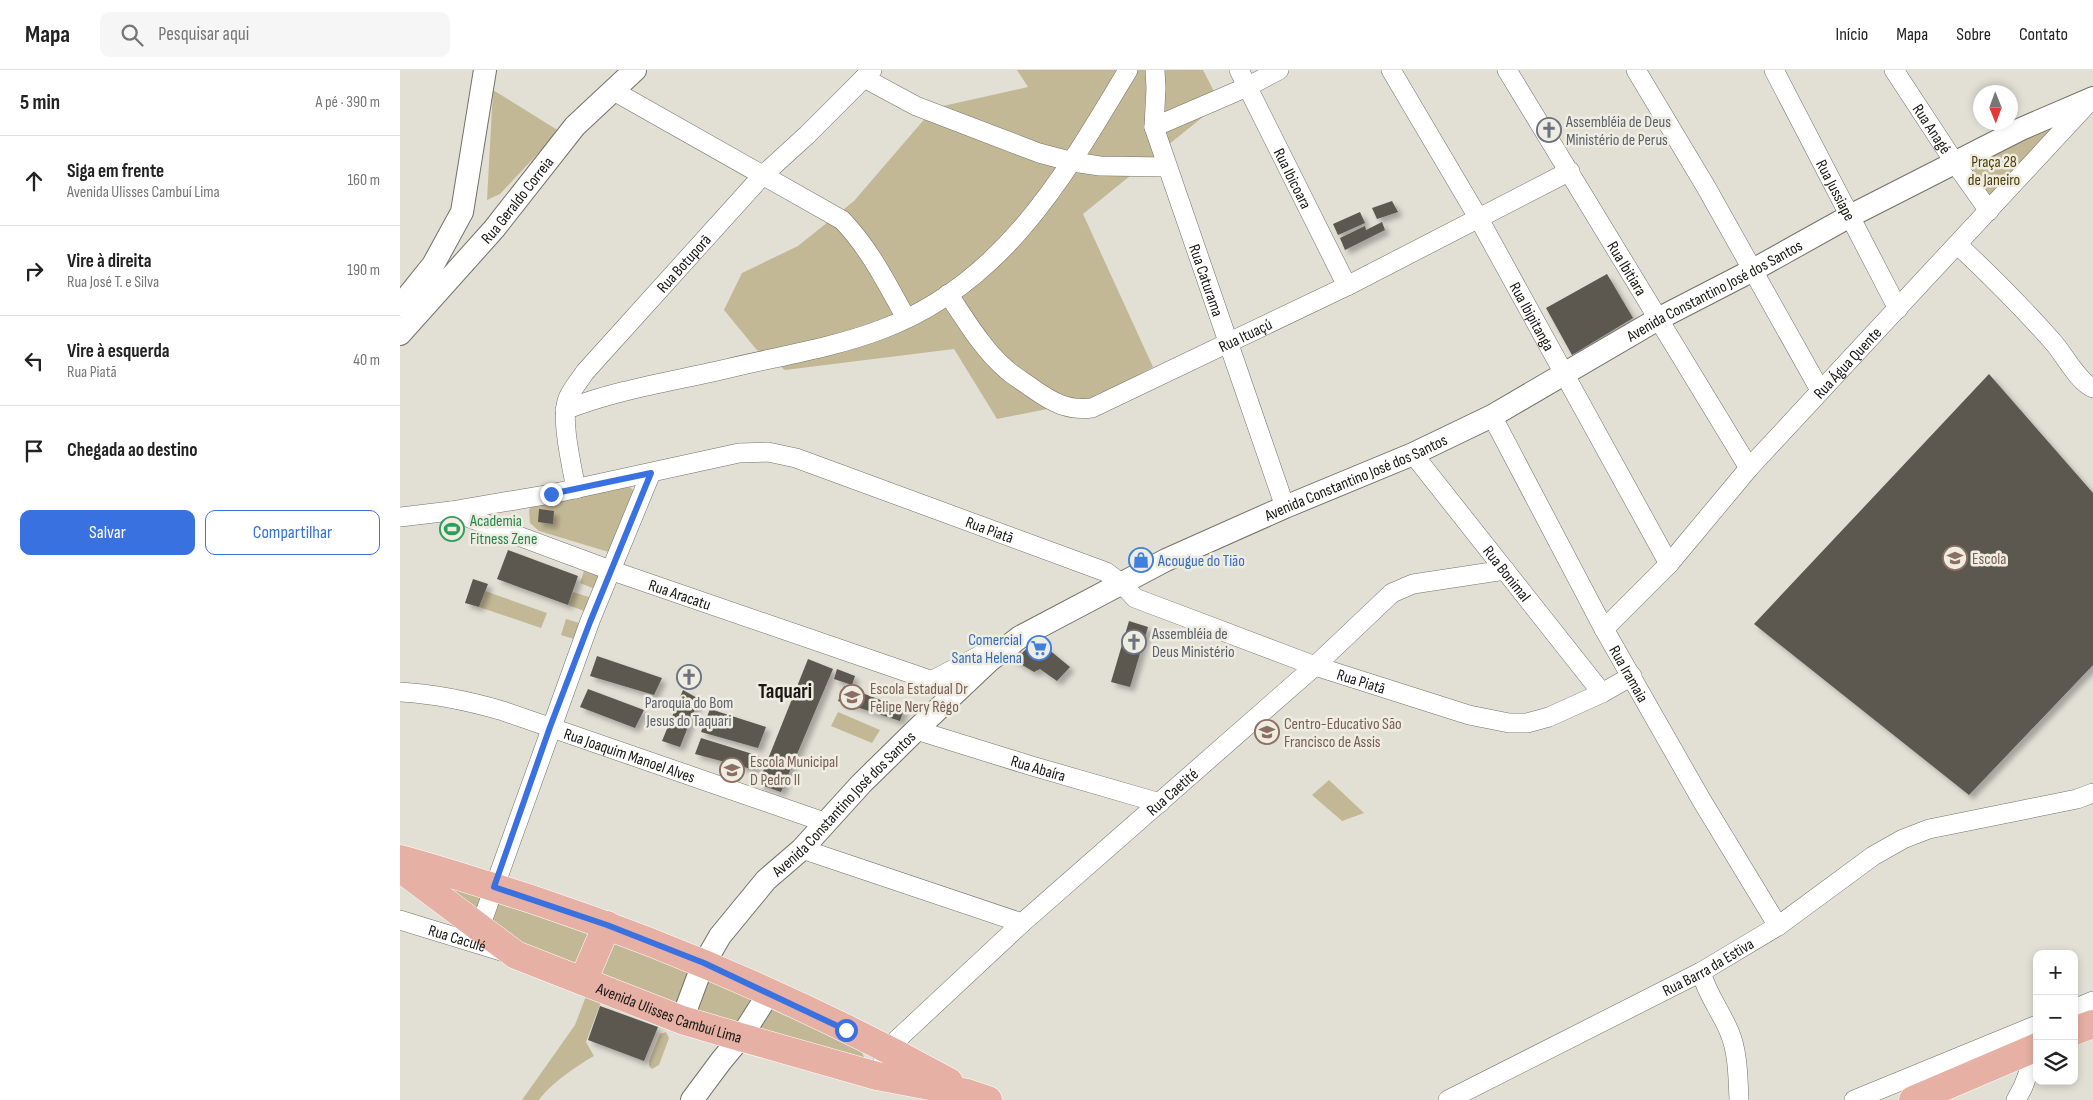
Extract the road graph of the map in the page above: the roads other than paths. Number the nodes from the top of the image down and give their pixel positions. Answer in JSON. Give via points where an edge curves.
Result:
{"nodes":[{"id":1,"x":485,"y":70,"type":"edge"},
{"id":2,"x":635,"y":70,"type":"edge"},
{"id":3,"x":1128,"y":70,"type":"edge"},
{"id":4,"x":1155,"y":70,"type":"edge"},
{"id":5,"x":1279,"y":70,"type":"edge"},
{"id":6,"x":1391,"y":70,"type":"edge"},
{"id":7,"x":1507,"y":70,"type":"edge"},
{"id":8,"x":1636,"y":70,"type":"edge"},
{"id":9,"x":1774,"y":70,"type":"edge"},
{"id":10,"x":1894,"y":70,"type":"edge"},
{"id":11,"x":868,"y":74,"type":"edge"},
{"id":12,"x":1243,"y":78,"type":"edge"},
{"id":13,"x":612,"y":90,"type":"junction"},
{"id":14,"x":2092,"y":98,"type":"edge"},
{"id":15,"x":1154,"y":127,"type":"junction"},
{"id":16,"x":1073,"y":162,"type":"junction"},
{"id":17,"x":1955,"y":163,"type":"junction"},
{"id":18,"x":1166,"y":167,"type":"junction"},
{"id":19,"x":1570,"y":171,"type":"junction"},
{"id":20,"x":762,"y":176,"type":"junction"},
{"id":21,"x":1989,"y":211,"type":"junction"},
{"id":22,"x":462,"y":212,"type":"junction"},
{"id":23,"x":1850,"y":216,"type":"junction"},
{"id":24,"x":1478,"y":219,"type":"junction"},
{"id":25,"x":494,"y":229,"type":"junction"},
{"id":26,"x":1958,"y":245,"type":"junction"},
{"id":27,"x":1753,"y":270,"type":"junction"},
{"id":28,"x":1348,"y":286,"type":"junction"},
{"id":29,"x":948,"y":294,"type":"junction"},
{"id":30,"x":400,"y":306,"type":"edge"},
{"id":31,"x":1898,"y":309,"type":"junction"},
{"id":32,"x":906,"y":318,"type":"junction"},
{"id":33,"x":1658,"y":319,"type":"junction"},
{"id":34,"x":400,"y":334,"type":"edge"},
{"id":35,"x":1228,"y":344,"type":"junction"},
{"id":36,"x":1563,"y":373,"type":"junction"},
{"id":37,"x":2093,"y":388,"type":"edge"},
{"id":38,"x":1820,"y":390,"type":"junction"},
{"id":39,"x":565,"y":410,"type":"junction"},
{"id":40,"x":1492,"y":416,"type":"junction"},
{"id":41,"x":1414,"y":454,"type":"junction"},
{"id":42,"x":1749,"y":468,"type":"junction"},
{"id":43,"x":651,"y":473,"type":"junction"},
{"id":44,"x":576,"y":488,"type":"junction"},
{"id":45,"x":1285,"y":507,"type":"junction"},
{"id":46,"x":451,"y":511,"type":"junction"},
{"id":47,"x":400,"y":517,"type":"edge"},
{"id":48,"x":1669,"y":564,"type":"junction"},
{"id":49,"x":610,"y":570,"type":"junction"},
{"id":50,"x":1505,"y":570,"type":"junction"},
{"id":51,"x":1121,"y":582,"type":"junction"},
{"id":52,"x":1604,"y":629,"type":"junction"},
{"id":53,"x":1009,"y":645,"type":"junction"},
{"id":54,"x":1315,"y":666,"type":"junction"},
{"id":55,"x":1632,"y":676,"type":"junction"},
{"id":56,"x":931,"y":681,"type":"junction"},
{"id":57,"x":959,"y":690,"type":"junction"},
{"id":58,"x":400,"y":692,"type":"edge"},
{"id":59,"x":1602,"y":693,"type":"junction"},
{"id":60,"x":550,"y":727,"type":"junction"},
{"id":61,"x":916,"y":730,"type":"junction"},
{"id":62,"x":2093,"y":793,"type":"edge"},
{"id":63,"x":1160,"y":803,"type":"junction"},
{"id":64,"x":827,"y":823,"type":"junction"},
{"id":65,"x":802,"y":849,"type":"junction"},
{"id":66,"x":400,"y":859,"type":"edge"},
{"id":67,"x":400,"y":868,"type":"edge"},
{"id":68,"x":494,"y":887,"type":"junction"},
{"id":69,"x":400,"y":920,"type":"edge"},
{"id":70,"x":1022,"y":923,"type":"junction"},
{"id":71,"x":607,"y":925,"type":"junction"},
{"id":72,"x":1778,"y":926,"type":"junction"},
{"id":73,"x":480,"y":927,"type":"junction"},
{"id":74,"x":516,"y":955,"type":"junction"},
{"id":75,"x":704,"y":963,"type":"junction"},
{"id":76,"x":1702,"y":972,"type":"junction"},
{"id":77,"x":583,"y":981,"type":"junction"},
{"id":78,"x":769,"y":993,"type":"junction"},
{"id":79,"x":2093,"y":1001,"type":"edge"},
{"id":80,"x":682,"y":1020,"type":"junction"},
{"id":81,"x":2078,"y":1024,"type":"edge"},
{"id":82,"x":2033,"y":1027,"type":"edge"},
{"id":83,"x":741,"y":1038,"type":"junction"},
{"id":84,"x":887,"y":1049,"type":"junction"},
{"id":85,"x":2033,"y":1050,"type":"edge"},
{"id":86,"x":2033,"y":1059,"type":"edge"},
{"id":87,"x":876,"y":1076,"type":"junction"},
{"id":88,"x":978,"y":1096,"type":"edge"},
{"id":89,"x":692,"y":1100,"type":"edge"},
{"id":90,"x":1448,"y":1100,"type":"edge"},
{"id":91,"x":1738,"y":1100,"type":"edge"},
{"id":92,"x":1854,"y":1100,"type":"edge"},
{"id":93,"x":1913,"y":1100,"type":"edge"},
{"id":94,"x":2016,"y":1100,"type":"edge"}],
"edges":[{"from":1,"to":22,"type":"street","name":"Rua Geraldo Correia"},
{"from":2,"to":13,"type":"street","name":"Rua Geraldo Correia"},
{"from":3,"to":16,"type":"street"},
{"from":4,"to":15,"type":"street","name":"Rua Caturama"},
{"from":5,"to":12,"type":"street"},
{"from":6,"to":24,"type":"street","name":"Rua Ibipitanga"},
{"from":7,"to":19,"type":"street","name":"Rua Ibitiara"},
{"from":8,"to":27,"type":"street"},
{"from":9,"to":23,"type":"street","name":"Rua Jussiape"},
{"from":10,"to":17,"type":"street","name":"Rua Anagé"},
{"from":11,"to":16,"type":"street","via":[[916,106]]},
{"from":11,"to":20,"type":"street","name":"Rua Botuporã"},
{"from":12,"to":15,"type":"street"},
{"from":12,"to":28,"type":"street","name":"Rua Ibicoara"},
{"from":13,"to":20,"type":"street"},
{"from":13,"to":25,"type":"street","name":"Rua Geraldo Correia","via":[[575,126]]},
{"from":14,"to":17,"type":"street","name":"Avenida Constantino José dos Santos"},
{"from":14,"to":21,"type":"street","name":"Rua Água Quente"},
{"from":15,"to":18,"type":"street","name":"Rua Caturama"},
{"from":16,"to":18,"type":"street","via":[[1100,166]]},
{"from":16,"to":29,"type":"street","via":[[1017,236],[986,266]]},
{"from":17,"to":21,"type":"street","name":"Rua Anagé"},
{"from":17,"to":23,"type":"street","name":"Avenida Constantino José dos Santos"},
{"from":18,"to":35,"type":"street","name":"Rua Caturama"},
{"from":19,"to":24,"type":"street","name":"Rua Ituaçú"},
{"from":19,"to":33,"type":"street","name":"Rua Ibitiara"},
{"from":20,"to":32,"type":"street","via":[[842,220],[857,235]]},
{"from":20,"to":39,"type":"street","name":"Rua Botuporã","via":[[585,372],[571,391]]},
{"from":21,"to":26,"type":"street","name":"Rua Água Quente"},
{"from":22,"to":25,"type":"street"},
{"from":22,"to":30,"type":"street","name":"Rua Geraldo Correia","via":[[433,265]]},
{"from":23,"to":27,"type":"street","name":"Avenida Constantino José dos Santos"},
{"from":23,"to":31,"type":"street","name":"Rua Jussiape"},
{"from":24,"to":28,"type":"street","name":"Rua Ituaçú"},
{"from":24,"to":36,"type":"street","name":"Rua Ibipitanga"},
{"from":25,"to":34,"type":"street","name":"Rua Geraldo Correia"},
{"from":26,"to":31,"type":"street","name":"Rua Água Quente"},
{"from":26,"to":37,"type":"street","via":[[2000,284],[2084,382]]},
{"from":27,"to":33,"type":"street","name":"Avenida Constantino José dos Santos"},
{"from":27,"to":38,"type":"street"},
{"from":28,"to":35,"type":"street","name":"Rua Ituaçú"},
{"from":29,"to":32,"type":"street"},
{"from":29,"to":35,"type":"street","name":"Rua Ituaçú","via":[[990,353],[1007,370],[1050,401],[1066,408],[1103,404]]},
{"from":31,"to":38,"type":"street","name":"Rua Água Quente"},
{"from":32,"to":39,"type":"street","via":[[881,330],[823,347],[603,397]]},
{"from":33,"to":36,"type":"street","name":"Avenida Constantino José dos Santos"},
{"from":33,"to":42,"type":"street","name":"Rua Ibitiara"},
{"from":35,"to":45,"type":"street","name":"Rua Caturama"},
{"from":36,"to":40,"type":"street","name":"Avenida Constantino José dos Santos"},
{"from":36,"to":48,"type":"street","name":"Rua Ibipitanga"},
{"from":38,"to":42,"type":"street","name":"Rua Água Quente"},
{"from":39,"to":44,"type":"street","name":"Rua Botuporã"},
{"from":40,"to":41,"type":"street","name":"Avenida Constantino José dos Santos"},
{"from":40,"to":52,"type":"street","name":"Rua Iramaia"},
{"from":41,"to":45,"type":"street","name":"Avenida Constantino José dos Santos"},
{"from":41,"to":50,"type":"street","name":"Rua Bonimal"},
{"from":42,"to":48,"type":"street","name":"Rua Água Quente"},
{"from":43,"to":44,"type":"street","name":"Rua Piatã"},
{"from":43,"to":49,"type":"street"},
{"from":43,"to":51,"type":"street","name":"Rua Piatã","via":[[739,453],[768,452],[796,458],[1106,572]]},
{"from":44,"to":46,"type":"street","name":"Rua Piatã"},
{"from":45,"to":51,"type":"street","name":"Avenida Constantino José dos Santos"},
{"from":46,"to":47,"type":"street","name":"Rua Aracatu"},
{"from":46,"to":49,"type":"street","name":"Rua Aracatu"},
{"from":48,"to":52,"type":"street","name":"Rua Água Quente"},
{"from":49,"to":56,"type":"street","name":"Rua Aracatu"},
{"from":49,"to":60,"type":"street"},
{"from":50,"to":54,"type":"street","name":"Rua Caetité","via":[[1413,584],[1392,593]]},
{"from":50,"to":59,"type":"street","name":"Rua Bonimal"},
{"from":51,"to":53,"type":"street","name":"Avenida Constantino José dos Santos","via":[[1034,628]]},
{"from":51,"to":54,"type":"street","name":"Rua Piatã","via":[[1135,598]]},
{"from":52,"to":55,"type":"street","name":"Rua Iramaia"},
{"from":53,"to":56,"type":"street","via":[[994,648]]},
{"from":53,"to":57,"type":"street","name":"Avenida Constantino José dos Santos"},
{"from":54,"to":59,"type":"street","name":"Rua Piatã","via":[[1469,715],[1510,723],[1543,719]]},
{"from":54,"to":63,"type":"street","name":"Rua Caetité"},
{"from":55,"to":59,"type":"street","name":"Rua Piatã"},
{"from":55,"to":72,"type":"street","name":"Rua Iramaia","via":[[1702,801]]},
{"from":56,"to":57,"type":"street","name":"Rua Aracatu"},
{"from":57,"to":61,"type":"street","name":"Avenida Constantino José dos Santos"},
{"from":58,"to":60,"type":"street","name":"Rua Joaquim Manoel Alves","via":[[459,699]]},
{"from":60,"to":64,"type":"street","name":"Rua Joaquim Manoel Alves"},
{"from":60,"to":68,"type":"street"},
{"from":61,"to":63,"type":"street","name":"Rua Abaíra"},
{"from":61,"to":64,"type":"street","name":"Avenida Constantino José dos Santos"},
{"from":62,"to":72,"type":"street","name":"Rua Barra da Estiva","via":[[1929,829],[1873,856]]},
{"from":63,"to":70,"type":"street","name":"Rua Caetité"},
{"from":64,"to":65,"type":"street","name":"Avenida Constantino José dos Santos"},
{"from":65,"to":70,"type":"street"},
{"from":65,"to":75,"type":"street","name":"Avenida Constantino José dos Santos","via":[[766,880],[740,910]]},
{"from":66,"to":68,"type":"main road","name":"Avenida Ulisses Cambuí Lima"},
{"from":67,"to":73,"type":"main road","name":"Avenida Ulisses Cambuí Lima"},
{"from":68,"to":71,"type":"main road","name":"Avenida Ulisses Cambuí Lima"},
{"from":68,"to":73,"type":"street"},
{"from":69,"to":74,"type":"street","name":"Rua Caculé"},
{"from":70,"to":84,"type":"street","name":"Rua Caetité"},
{"from":71,"to":75,"type":"main road","name":"Avenida Ulisses Cambuí Lima"},
{"from":71,"to":77,"type":"main road"},
{"from":72,"to":76,"type":"street","name":"Rua Barra da Estiva"},
{"from":73,"to":74,"type":"main road","name":"Avenida Ulisses Cambuí Lima"},
{"from":74,"to":77,"type":"main road","name":"Avenida Ulisses Cambuí Lima"},
{"from":75,"to":78,"type":"main road","name":"Avenida Ulisses Cambuí Lima"},
{"from":75,"to":80,"type":"street","name":"Avenida Constantino José dos Santos"},
{"from":76,"to":90,"type":"street","name":"Rua Barra da Estiva"},
{"from":76,"to":91,"type":"street","via":[[1705,987],[1734,1047]]},
{"from":77,"to":80,"type":"main road","name":"Avenida Ulisses Cambuí Lima"},
{"from":78,"to":83,"type":"street"},
{"from":78,"to":84,"type":"main road","name":"Avenida Ulisses Cambuí Lima"},
{"from":79,"to":81,"type":"street"},
{"from":80,"to":83,"type":"main road","name":"Avenida Ulisses Cambuí Lima"},
{"from":82,"to":92,"type":"street"},
{"from":83,"to":87,"type":"main road","name":"Avenida Ulisses Cambuí Lima"},
{"from":83,"to":89,"type":"street"},
{"from":84,"to":87,"type":"street","name":"Rua Caetité"},
{"from":84,"to":88,"type":"main road","name":"Avenida Ulisses Cambuí Lima"},
{"from":85,"to":93,"type":"main road"},
{"from":86,"to":94,"type":"street"},
{"from":87,"to":88,"type":"main road","name":"Avenida Ulisses Cambuí Lima"}]}
